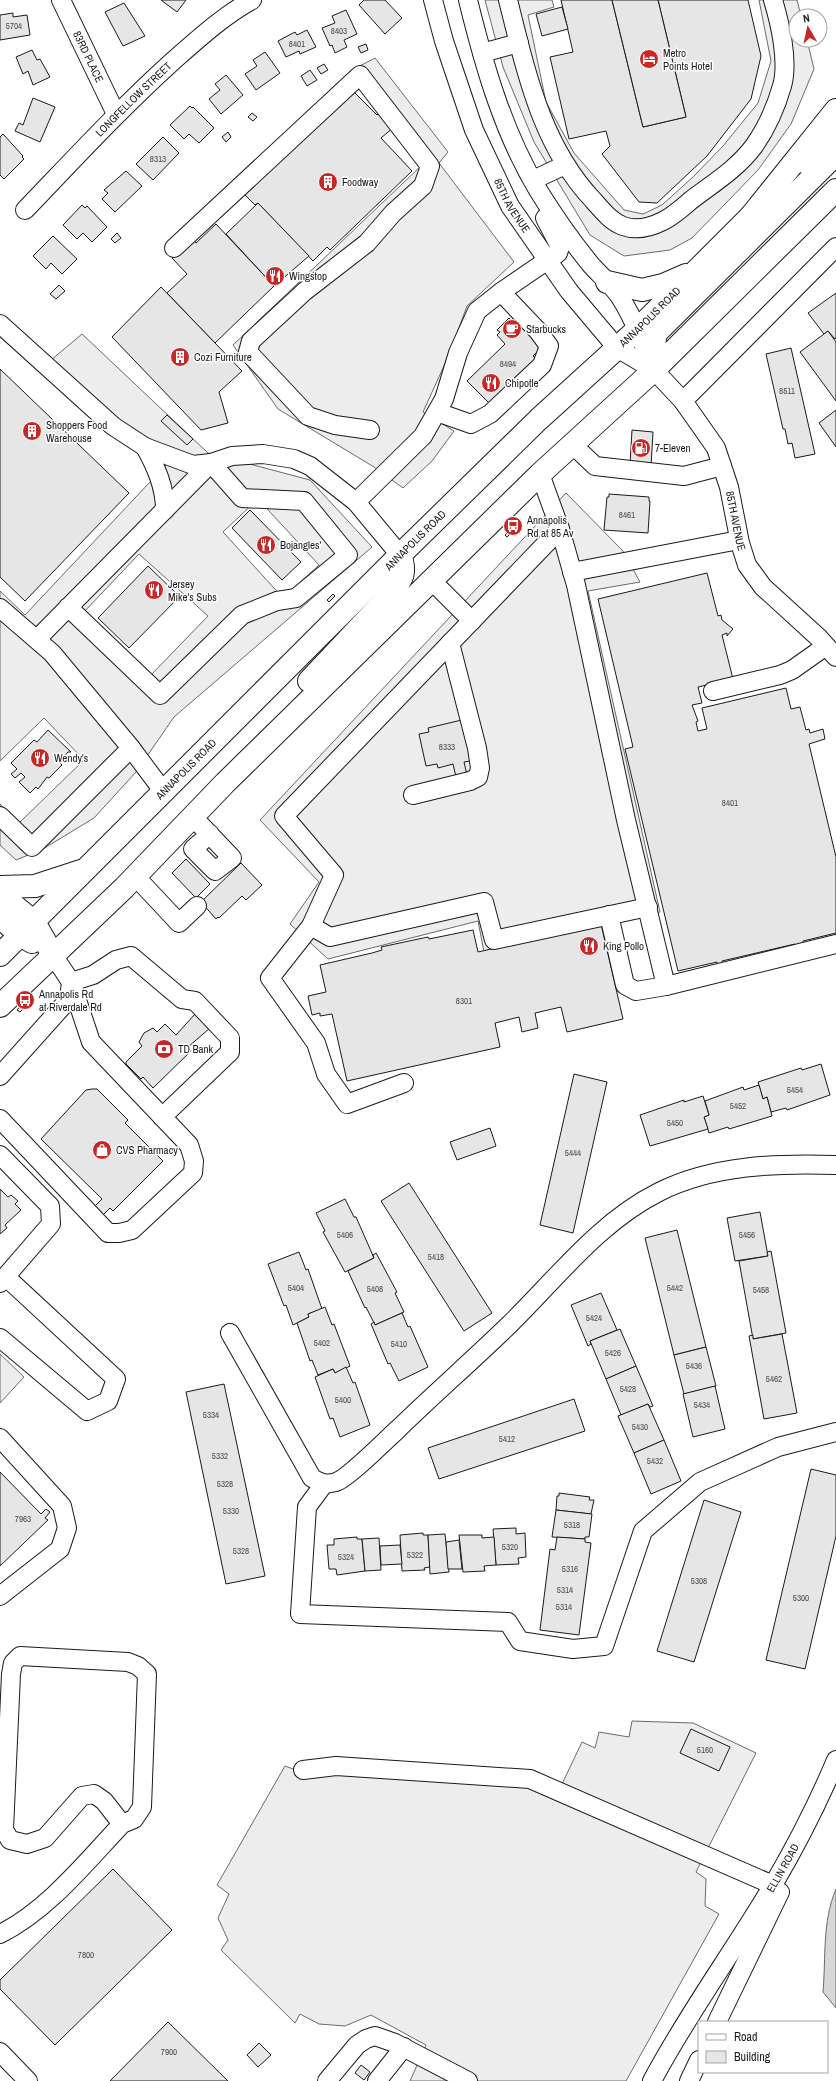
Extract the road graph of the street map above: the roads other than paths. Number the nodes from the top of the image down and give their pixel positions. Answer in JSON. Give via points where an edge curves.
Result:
{"nodes":[{"id":1,"x":61,"y":0,"type":"edge"},
{"id":2,"x":433,"y":0,"type":"edge"},
{"id":3,"x":468,"y":0,"type":"edge"},
{"id":4,"x":508,"y":0,"type":"edge"},
{"id":5,"x":773,"y":0,"type":"edge"},
{"id":6,"x":244,"y":2,"type":"edge"},
{"id":7,"x":519,"y":43,"type":"junction"},
{"id":8,"x":482,"y":53,"type":"junction"},
{"id":9,"x":836,"y":110,"type":"edge"},
{"id":10,"x":116,"y":114,"type":"junction"},
{"id":11,"x":836,"y":130,"type":"edge"},
{"id":12,"x":836,"y":154,"type":"edge"},
{"id":13,"x":565,"y":165,"type":"junction"},
{"id":14,"x":533,"y":180,"type":"junction"},
{"id":15,"x":836,"y":190,"type":"edge"},
{"id":16,"x":26,"y":210,"type":"dead end"},
{"id":17,"x":751,"y":216,"type":"junction"},
{"id":18,"x":836,"y":247,"type":"edge"},
{"id":19,"x":174,"y":248,"type":"dead end"},
{"id":20,"x":548,"y":261,"type":"junction"},
{"id":21,"x":696,"y":271,"type":"junction"},
{"id":22,"x":607,"y":282,"type":"junction"},
{"id":23,"x":501,"y":292,"type":"junction"},
{"id":24,"x":0,"y":324,"type":"edge"},
{"id":25,"x":638,"y":328,"type":"junction"},
{"id":26,"x":617,"y":348,"type":"junction"},
{"id":27,"x":654,"y":370,"type":"junction"},
{"id":28,"x":683,"y":401,"type":"junction"},
{"id":29,"x":437,"y":412,"type":"junction"},
{"id":30,"x":370,"y":430,"type":"dead end"},
{"id":31,"x":573,"y":445,"type":"junction"},
{"id":32,"x":145,"y":447,"type":"junction"},
{"id":33,"x":212,"y":463,"type":"junction"},
{"id":34,"x":722,"y":466,"type":"junction"},
{"id":35,"x":540,"y":474,"type":"junction"},
{"id":36,"x":356,"y":502,"type":"junction"},
{"id":37,"x":165,"y":510,"type":"junction"},
{"id":38,"x":560,"y":529,"type":"junction"},
{"id":39,"x":739,"y":540,"type":"junction"},
{"id":40,"x":400,"y":555,"type":"junction"},
{"id":41,"x":572,"y":572,"type":"junction"},
{"id":42,"x":432,"y":581,"type":"junction"},
{"id":43,"x":68,"y":607,"type":"junction"},
{"id":44,"x":0,"y":608,"type":"edge"},
{"id":45,"x":472,"y":620,"type":"junction"},
{"id":46,"x":37,"y":639,"type":"junction"},
{"id":47,"x":450,"y":643,"type":"junction"},
{"id":48,"x":831,"y":652,"type":"edge"},
{"id":49,"x":713,"y":691,"type":"dead end"},
{"id":50,"x":132,"y":748,"type":"junction"},
{"id":51,"x":255,"y":754,"type":"junction"},
{"id":52,"x":163,"y":790,"type":"junction"},
{"id":53,"x":413,"y":795,"type":"dead end"},
{"id":54,"x":0,"y":816,"type":"edge"},
{"id":55,"x":193,"y":817,"type":"junction"},
{"id":56,"x":210,"y":834,"type":"dead end"},
{"id":57,"x":88,"y":868,"type":"junction"},
{"id":58,"x":135,"y":876,"type":"junction"},
{"id":59,"x":0,"y":887,"type":"edge"},
{"id":60,"x":0,"y":894,"type":"edge"},
{"id":61,"x":197,"y":906,"type":"dead end"},
{"id":62,"x":648,"y":907,"type":"junction"},
{"id":63,"x":609,"y":916,"type":"junction"},
{"id":64,"x":0,"y":917,"type":"edge"},
{"id":65,"x":310,"y":926,"type":"junction"},
{"id":66,"x":27,"y":929,"type":"junction"},
{"id":67,"x":836,"y":944,"type":"edge"},
{"id":68,"x":0,"y":955,"type":"edge"},
{"id":69,"x":54,"y":955,"type":"junction"},
{"id":70,"x":71,"y":982,"type":"junction"},
{"id":71,"x":666,"y":986,"type":"junction"},
{"id":72,"x":0,"y":1006,"type":"edge"},
{"id":73,"x":0,"y":1076,"type":"edge"},
{"id":74,"x":404,"y":1083,"type":"dead end"},
{"id":75,"x":162,"y":1117,"type":"junction"},
{"id":76,"x":0,"y":1119,"type":"edge"},
{"id":77,"x":0,"y":1155,"type":"edge"},
{"id":78,"x":836,"y":1165,"type":"edge"},
{"id":79,"x":3,"y":1280,"type":"edge"},
{"id":80,"x":230,"y":1333,"type":"dead end"},
{"id":81,"x":0,"y":1338,"type":"edge"},
{"id":82,"x":836,"y":1432,"type":"edge"},
{"id":83,"x":0,"y":1438,"type":"edge"},
{"id":84,"x":324,"y":1484,"type":"junction"},
{"id":85,"x":0,"y":1596,"type":"edge"},
{"id":86,"x":836,"y":1760,"type":"edge"},
{"id":87,"x":303,"y":1770,"type":"dead end"},
{"id":88,"x":122,"y":1824,"type":"junction"},
{"id":89,"x":803,"y":1832,"type":"junction"},
{"id":90,"x":773,"y":1885,"type":"junction"},
{"id":91,"x":0,"y":1934,"type":"edge"},
{"id":92,"x":718,"y":2021,"type":"edge"},
{"id":93,"x":404,"y":2047,"type":"junction"},
{"id":94,"x":0,"y":2052,"type":"edge"},
{"id":95,"x":698,"y":2062,"type":"edge"},
{"id":96,"x":28,"y":2081,"type":"edge"},
{"id":97,"x":327,"y":2081,"type":"edge"},
{"id":98,"x":377,"y":2081,"type":"edge"},
{"id":99,"x":468,"y":2081,"type":"edge"},
{"id":100,"x":652,"y":2081,"type":"edge"},
{"id":101,"x":689,"y":2081,"type":"edge"}],
"edges":[{"from":1,"to":10,"type":"street","name":"83RD PLACE"},
{"from":2,"to":20,"type":"street","name":"85TH AVENUE","via":[[474,130],[510,206]]},
{"from":3,"to":8,"type":"street","name":"85TH AVENUE"},
{"from":4,"to":7,"type":"street"},
{"from":5,"to":13,"type":"street","via":[[780,23],[785,72],[782,86],[762,134],[742,160],[727,174],[665,220],[646,227],[634,228],[622,226],[609,217],[583,190]]},
{"from":6,"to":10,"type":"street","name":"LONGFELLOW STREET","via":[[196,41]]},
{"from":7,"to":8,"type":"street"},
{"from":7,"to":13,"type":"street","via":[[545,126]]},
{"from":8,"to":14,"type":"street","name":"85TH AVENUE","via":[[502,115]]},
{"from":9,"to":17,"type":"main road"},
{"from":10,"to":16,"type":"street","name":"LONGFELLOW STREET"},
{"from":11,"to":17,"type":"main road","name":"ANNAPOLIS ROAD"},
{"from":12,"to":27,"type":"main road","via":[[655,334]]},
{"from":13,"to":14,"type":"street"},
{"from":14,"to":20,"type":"street","via":[[544,214],[560,247],[558,253]]},
{"from":14,"to":22,"type":"street","name":"85TH AVENUE","via":[[567,234]]},
{"from":15,"to":27,"type":"main road"},
{"from":17,"to":21,"type":"main road","name":"ANNAPOLIS ROAD"},
{"from":18,"to":28,"type":"street"},
{"from":19,"to":30,"type":"street","via":[[360,75],[430,166],[423,186],[393,213],[367,242],[305,292],[251,341],[248,352],[308,416],[335,426]]},
{"from":20,"to":23,"type":"street"},
{"from":20,"to":26,"type":"street","name":"85TH AVENUE","via":[[569,291]]},
{"from":21,"to":22,"type":"main road","via":[[663,285],[642,290]]},
{"from":21,"to":25,"type":"main road","name":"ANNAPOLIS ROAD"},
{"from":22,"to":25,"type":"street","name":"85TH AVENUE","via":[[620,296]]},
{"from":23,"to":29,"type":"street","via":[[478,311],[458,353],[444,399]]},
{"from":23,"to":29,"type":"street","via":[[549,346],[542,365],[490,414],[471,424]]},
{"from":24,"to":32,"type":"street","via":[[113,426]]},
{"from":25,"to":26,"type":"main road","name":"ANNAPOLIS ROAD"},
{"from":25,"to":27,"type":"street","name":"85TH AVENUE"},
{"from":26,"to":27,"type":"street","name":"85TH AVENUE"},
{"from":26,"to":40,"type":"main road","name":"ANNAPOLIS ROAD","via":[[539,419]]},
{"from":27,"to":28,"type":"street","name":"85TH AVENUE"},
{"from":27,"to":31,"type":"main road"},
{"from":28,"to":34,"type":"street","name":"85TH AVENUE","via":[[716,448]]},
{"from":29,"to":36,"type":"street","via":[[423,436]]},
{"from":31,"to":34,"type":"street","via":[[595,466],[684,476]]},
{"from":31,"to":35,"type":"main road"},
{"from":32,"to":33,"type":"street","via":[[193,465]]},
{"from":32,"to":37,"type":"street","via":[[156,466],[165,494]]},
{"from":33,"to":36,"type":"street","via":[[232,456],[263,454],[294,459],[322,474]]},
{"from":33,"to":37,"type":"street"},
{"from":33,"to":43,"type":"street","via":[[242,498],[304,501],[348,555],[296,598],[277,601],[242,616],[160,695]]},
{"from":34,"to":39,"type":"street","name":"85TH AVENUE","via":[[729,487]]},
{"from":35,"to":38,"type":"street"},
{"from":35,"to":42,"type":"main road"},
{"from":36,"to":40,"type":"street"},
{"from":37,"to":43,"type":"street"},
{"from":38,"to":41,"type":"street"},
{"from":38,"to":45,"type":"street"},
{"from":39,"to":41,"type":"street"},
{"from":39,"to":48,"type":"street","name":"85TH AVENUE","via":[[747,565],[755,578]]},
{"from":40,"to":51,"type":"main road","via":[[405,567],[402,579],[391,594],[280,712]]},
{"from":40,"to":52,"type":"main road","name":"ANNAPOLIS ROAD"},
{"from":41,"to":62,"type":"street","via":[[626,820]]},
{"from":42,"to":45,"type":"street"},
{"from":42,"to":51,"type":"main road"},
{"from":43,"to":46,"type":"street"},
{"from":44,"to":46,"type":"street"},
{"from":45,"to":47,"type":"street"},
{"from":46,"to":50,"type":"street","via":[[52,653]]},
{"from":47,"to":53,"type":"street","via":[[476,748],[480,768],[478,777]]},
{"from":47,"to":65,"type":"street","via":[[284,816],[334,875]]},
{"from":48,"to":49,"type":"street","via":[[780,675]]},
{"from":50,"to":52,"type":"street"},
{"from":50,"to":54,"type":"street","via":[[32,847]]},
{"from":51,"to":55,"type":"main road"},
{"from":52,"to":57,"type":"main road","name":"ANNAPOLIS ROAD"},
{"from":55,"to":56,"type":"street"},
{"from":55,"to":58,"type":"main road"},
{"from":57,"to":59,"type":"main road","via":[[35,886]]},
{"from":57,"to":66,"type":"main road","name":"ANNAPOLIS ROAD"},
{"from":58,"to":61,"type":"street","via":[[179,923]]},
{"from":58,"to":69,"type":"main road"},
{"from":60,"to":66,"type":"main road"},
{"from":62,"to":63,"type":"street"},
{"from":62,"to":71,"type":"street"},
{"from":63,"to":65,"type":"street","via":[[494,940],[484,902],[330,937]]},
{"from":63,"to":71,"type":"street","via":[[625,985],[636,991]]},
{"from":64,"to":66,"type":"main road"},
{"from":65,"to":74,"type":"street","via":[[270,978],[316,1043],[326,1074],[347,1104]]},
{"from":66,"to":68,"type":"main road","name":"ANNAPOLIS ROAD"},
{"from":66,"to":69,"type":"main road"},
{"from":67,"to":71,"type":"street"},
{"from":69,"to":70,"type":"street"},
{"from":69,"to":72,"type":"main road"},
{"from":70,"to":73,"type":"street","via":[[69,999]]},
{"from":70,"to":75,"type":"street","via":[[91,1042]]},
{"from":70,"to":75,"type":"street","via":[[93,975],[116,960],[131,956],[182,999],[195,1001],[230,1038],[230,1052]]},
{"from":75,"to":76,"type":"street","via":[[189,1145],[194,1161],[193,1173],[132,1230],[119,1233],[108,1233]]},
{"from":77,"to":79,"type":"street","via":[[50,1206],[51,1224]]},
{"from":78,"to":84,"type":"street","via":[[774,1166],[722,1172],[679,1183],[638,1204],[607,1227],[510,1324],[369,1455],[337,1482]]},
{"from":79,"to":81,"type":"street","via":[[116,1379],[108,1401],[87,1412]]},
{"from":80,"to":84,"type":"street","via":[[312,1478]]},
{"from":82,"to":84,"type":"street","via":[[778,1447],[700,1482],[643,1531],[604,1646],[573,1649],[520,1641],[508,1622],[300,1614],[307,1507]]},
{"from":83,"to":85,"type":"street","via":[[62,1506],[67,1528],[60,1549]]},
{"from":86,"to":89,"type":"street"},
{"from":87,"to":90,"type":"street","via":[[336,1766],[530,1779]]},
{"from":88,"to":88,"type":"street","via":[[134,1819],[142,1807],[147,1674],[128,1662],[20,1656],[13,1662],[11,1674],[4,1830],[10,1840],[27,1844],[45,1838],[82,1796],[94,1794],[104,1801]]},
{"from":88,"to":91,"type":"street","via":[[66,1883],[18,1925]]},
{"from":89,"to":90,"type":"street","name":"ELLIN ROAD"},
{"from":89,"to":92,"type":"street","name":"ELLIN ROAD","via":[[786,1880]]},
{"from":90,"to":100,"type":"street","name":"ELLIN ROAD"},
{"from":93,"to":97,"type":"street","via":[[375,2036],[366,2039],[357,2045]]},
{"from":93,"to":98,"type":"street"},
{"from":93,"to":99,"type":"street"},
{"from":94,"to":96,"type":"street"},
{"from":95,"to":101,"type":"street"}]}
